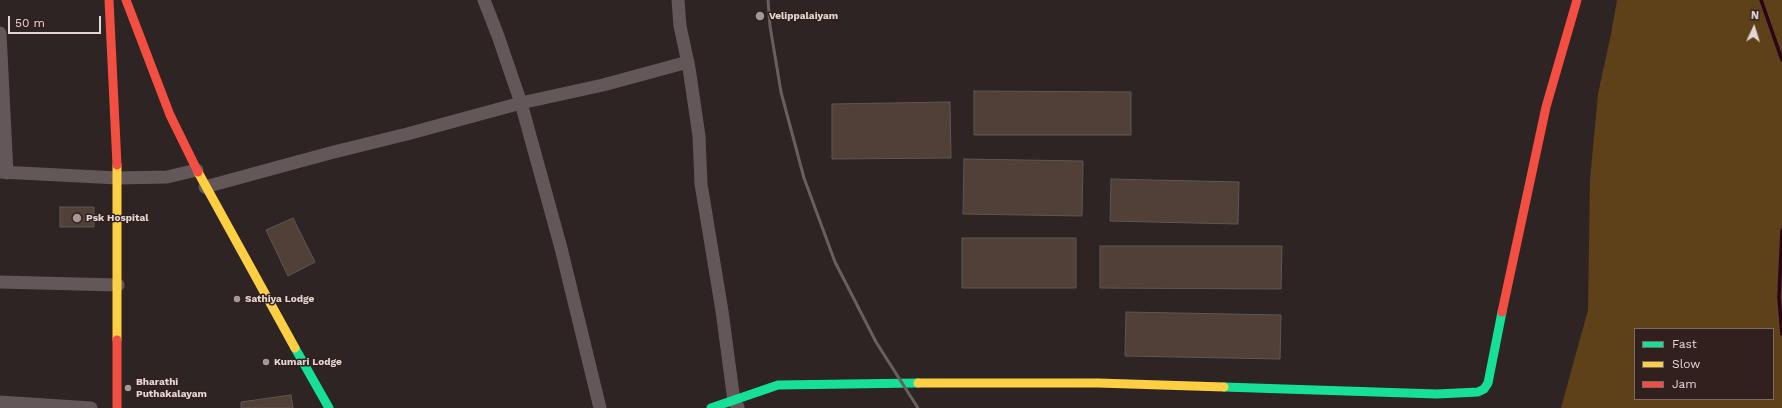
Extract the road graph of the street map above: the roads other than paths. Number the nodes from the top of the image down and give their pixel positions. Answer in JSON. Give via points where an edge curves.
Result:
{"nodes":[{"id":1,"x":110,"y":0,"type":"edge"},
{"id":2,"x":126,"y":0,"type":"edge"},
{"id":3,"x":484,"y":0,"type":"edge"},
{"id":4,"x":678,"y":0,"type":"edge"},
{"id":5,"x":1578,"y":0,"type":"edge"},
{"id":6,"x":0,"y":33,"type":"edge"},
{"id":7,"x":688,"y":62,"type":"junction"},
{"id":8,"x":521,"y":103,"type":"junction"},
{"id":9,"x":198,"y":170,"type":"junction"},
{"id":10,"x":3,"y":173,"type":"edge"},
{"id":11,"x":118,"y":178,"type":"junction"},
{"id":12,"x":206,"y":187,"type":"junction"},
{"id":13,"x":0,"y":282,"type":"edge"},
{"id":14,"x":118,"y":285,"type":"junction"},
{"id":15,"x":0,"y":402,"type":"edge"},
{"id":16,"x":736,"y":404,"type":"edge"},
{"id":17,"x":91,"y":408,"type":"edge"},
{"id":18,"x":117,"y":408,"type":"edge"},
{"id":19,"x":329,"y":408,"type":"edge"},
{"id":20,"x":600,"y":408,"type":"edge"},
{"id":21,"x":711,"y":408,"type":"edge"}],
"edges":[{"from":1,"to":11,"type":"street"},
{"from":2,"to":9,"type":"street","via":[[170,115]]},
{"from":3,"to":8,"type":"street"},
{"from":4,"to":7,"type":"street","via":[[680,26]]},
{"from":5,"to":16,"type":"street","via":[[1546,107],[1488,383],[1484,389],[1474,393],[1360,392],[1098,383],[936,382],[778,385]]},
{"from":6,"to":10,"type":"street"},
{"from":7,"to":8,"type":"street","via":[[604,85]]},
{"from":7,"to":16,"type":"street","via":[[699,136],[701,184]]},
{"from":8,"to":12,"type":"street"},
{"from":8,"to":20,"type":"street","via":[[561,248]]},
{"from":9,"to":11,"type":"street","via":[[167,177]]},
{"from":9,"to":12,"type":"street"},
{"from":10,"to":11,"type":"street"},
{"from":11,"to":14,"type":"street"},
{"from":12,"to":19,"type":"street"},
{"from":13,"to":14,"type":"street"},
{"from":14,"to":18,"type":"street"},
{"from":15,"to":17,"type":"street"},
{"from":16,"to":21,"type":"street"}]}
